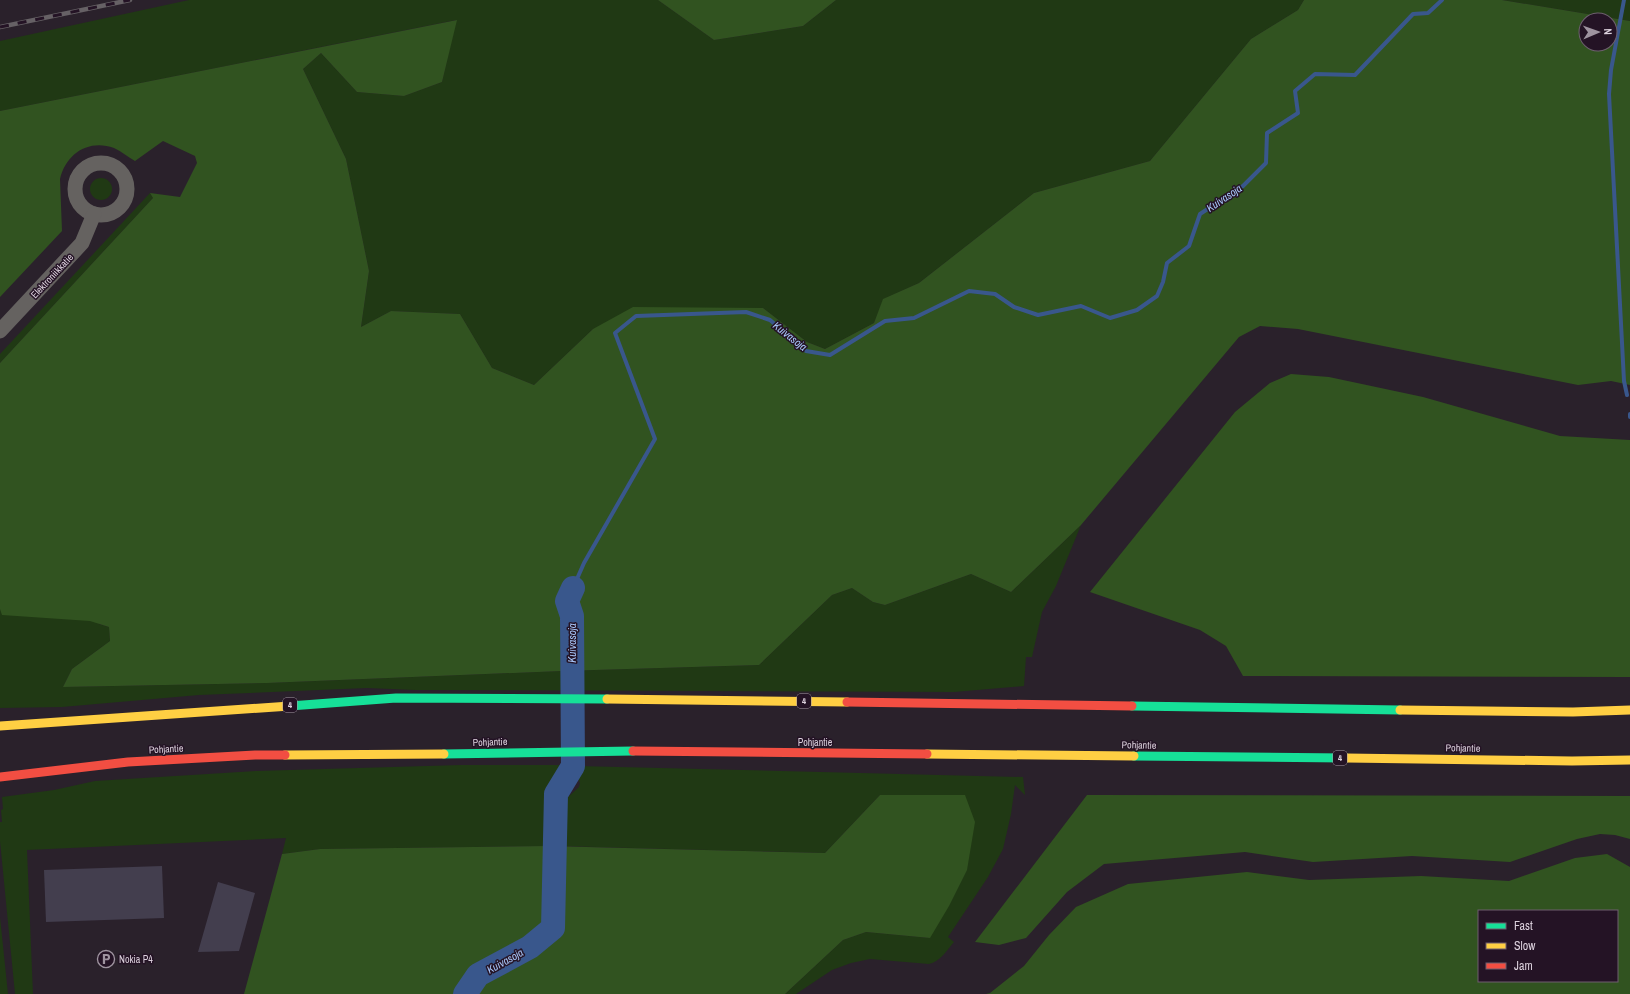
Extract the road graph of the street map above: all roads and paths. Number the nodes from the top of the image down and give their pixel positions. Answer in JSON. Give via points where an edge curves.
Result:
{"nodes":[{"id":1,"x":94,"y":214,"type":"dead end"},
{"id":2,"x":0,"y":331,"type":"edge"},
{"id":3,"x":1630,"y":710,"type":"edge"},
{"id":4,"x":0,"y":726,"type":"edge"},
{"id":5,"x":1630,"y":760,"type":"edge"},
{"id":6,"x":0,"y":777,"type":"edge"}],
"edges":[{"from":1,"to":2,"type":"street","name":"Elektroniikkatie","via":[[82,243]]},
{"from":3,"to":4,"type":"highway","number":"4","via":[[1573,712],[581,698],[396,698]]},
{"from":5,"to":6,"type":"highway","name":"Pohjantie","number":"4","via":[[561,751],[255,755],[128,762]]}]}
